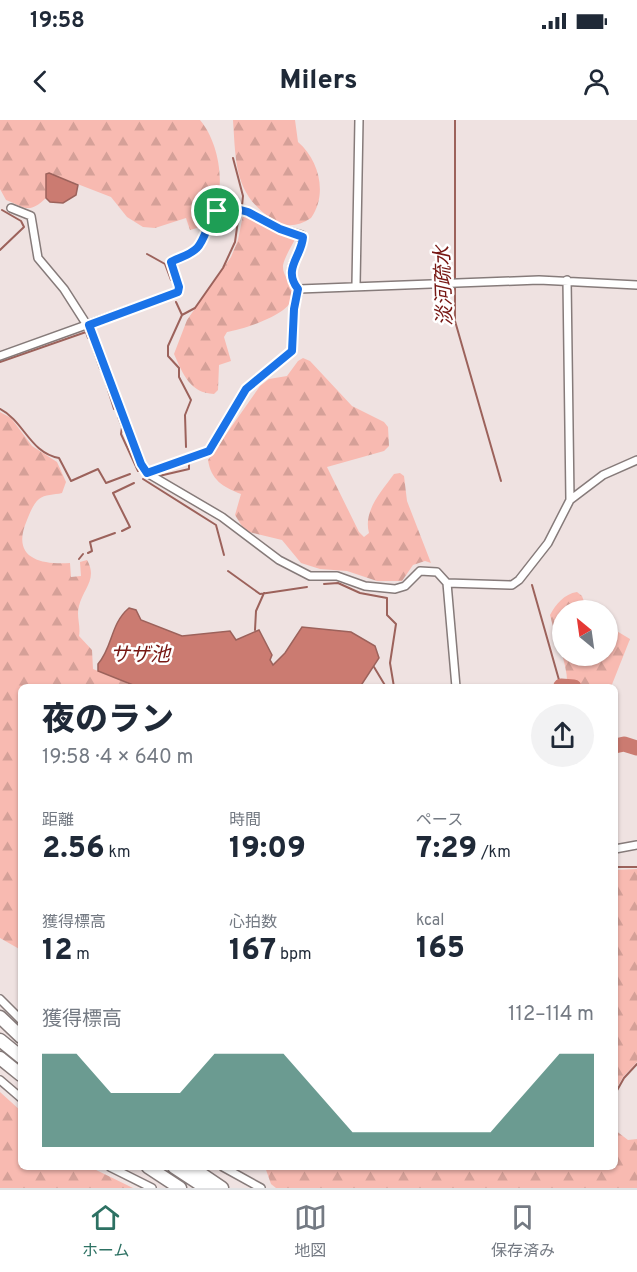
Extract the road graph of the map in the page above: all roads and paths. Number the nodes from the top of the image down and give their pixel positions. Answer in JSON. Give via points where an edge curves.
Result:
{"nodes":[{"id":1,"x":359,"y":120,"type":"edge"},
{"id":2,"x":12,"y":208,"type":"dead end"},
{"id":3,"x":567,"y":280,"type":"junction"},
{"id":4,"x":356,"y":285,"type":"junction"},
{"id":5,"x":637,"y":285,"type":"edge"},
{"id":6,"x":298,"y":289,"type":"junction"},
{"id":7,"x":88,"y":325,"type":"junction"},
{"id":8,"x":0,"y":356,"type":"edge"},
{"id":9,"x":637,"y":460,"type":"edge"},
{"id":10,"x":147,"y":473,"type":"junction"},
{"id":11,"x":570,"y":500,"type":"junction"},
{"id":12,"x":447,"y":583,"type":"junction"},
{"id":13,"x":456,"y":684,"type":"edge"},
{"id":14,"x":637,"y":845,"type":"edge"},
{"id":15,"x":618,"y":848,"type":"edge"},
{"id":16,"x":0,"y":999,"type":"edge"},
{"id":17,"x":0,"y":1017,"type":"edge"},
{"id":18,"x":18,"y":1017,"type":"edge"},
{"id":19,"x":18,"y":1034,"type":"edge"},
{"id":20,"x":0,"y":1040,"type":"edge"},
{"id":21,"x":18,"y":1055,"type":"edge"},
{"id":22,"x":0,"y":1058,"type":"edge"},
{"id":23,"x":17,"y":1072,"type":"edge"},
{"id":24,"x":0,"y":1080,"type":"edge"},
{"id":25,"x":18,"y":1095,"type":"edge"},
{"id":26,"x":116,"y":1170,"type":"edge"},
{"id":27,"x":153,"y":1170,"type":"edge"},
{"id":28,"x":179,"y":1170,"type":"edge"},
{"id":29,"x":195,"y":1170,"type":"edge"},
{"id":30,"x":228,"y":1170,"type":"edge"},
{"id":31,"x":152,"y":1188,"type":"edge"},
{"id":32,"x":180,"y":1188,"type":"edge"},
{"id":33,"x":206,"y":1188,"type":"edge"},
{"id":34,"x":222,"y":1188,"type":"edge"},
{"id":35,"x":261,"y":1188,"type":"edge"}],
"edges":[{"from":1,"to":4,"type":"street"},
{"from":2,"to":7,"type":"street","via":[[31,216],[38,258]]},
{"from":3,"to":4,"type":"street"},
{"from":3,"to":5,"type":"street"},
{"from":3,"to":11,"type":"street"},
{"from":4,"to":6,"type":"street"},
{"from":6,"to":7,"type":"street","via":[[291,270],[302,235],[223,206],[196,249],[171,262],[179,291]]},
{"from":6,"to":10,"type":"street","via":[[292,351],[246,389],[209,451]]},
{"from":7,"to":8,"type":"street"},
{"from":7,"to":10,"type":"street"},
{"from":9,"to":11,"type":"street","via":[[603,475]]},
{"from":10,"to":12,"type":"street","via":[[222,517],[279,560],[310,576],[337,576],[365,586],[394,589],[405,586],[420,571],[438,572]]},
{"from":11,"to":12,"type":"street","via":[[548,543],[512,585]]},
{"from":12,"to":13,"type":"street"},
{"from":14,"to":15,"type":"street"},
{"from":16,"to":18,"type":"street"},
{"from":17,"to":19,"type":"highway"},
{"from":20,"to":21,"type":"highway"},
{"from":22,"to":23,"type":"highway"},
{"from":24,"to":25,"type":"street"},
{"from":26,"to":31,"type":"street"},
{"from":27,"to":32,"type":"highway"},
{"from":28,"to":33,"type":"highway"},
{"from":29,"to":34,"type":"highway"},
{"from":30,"to":35,"type":"street"}]}
